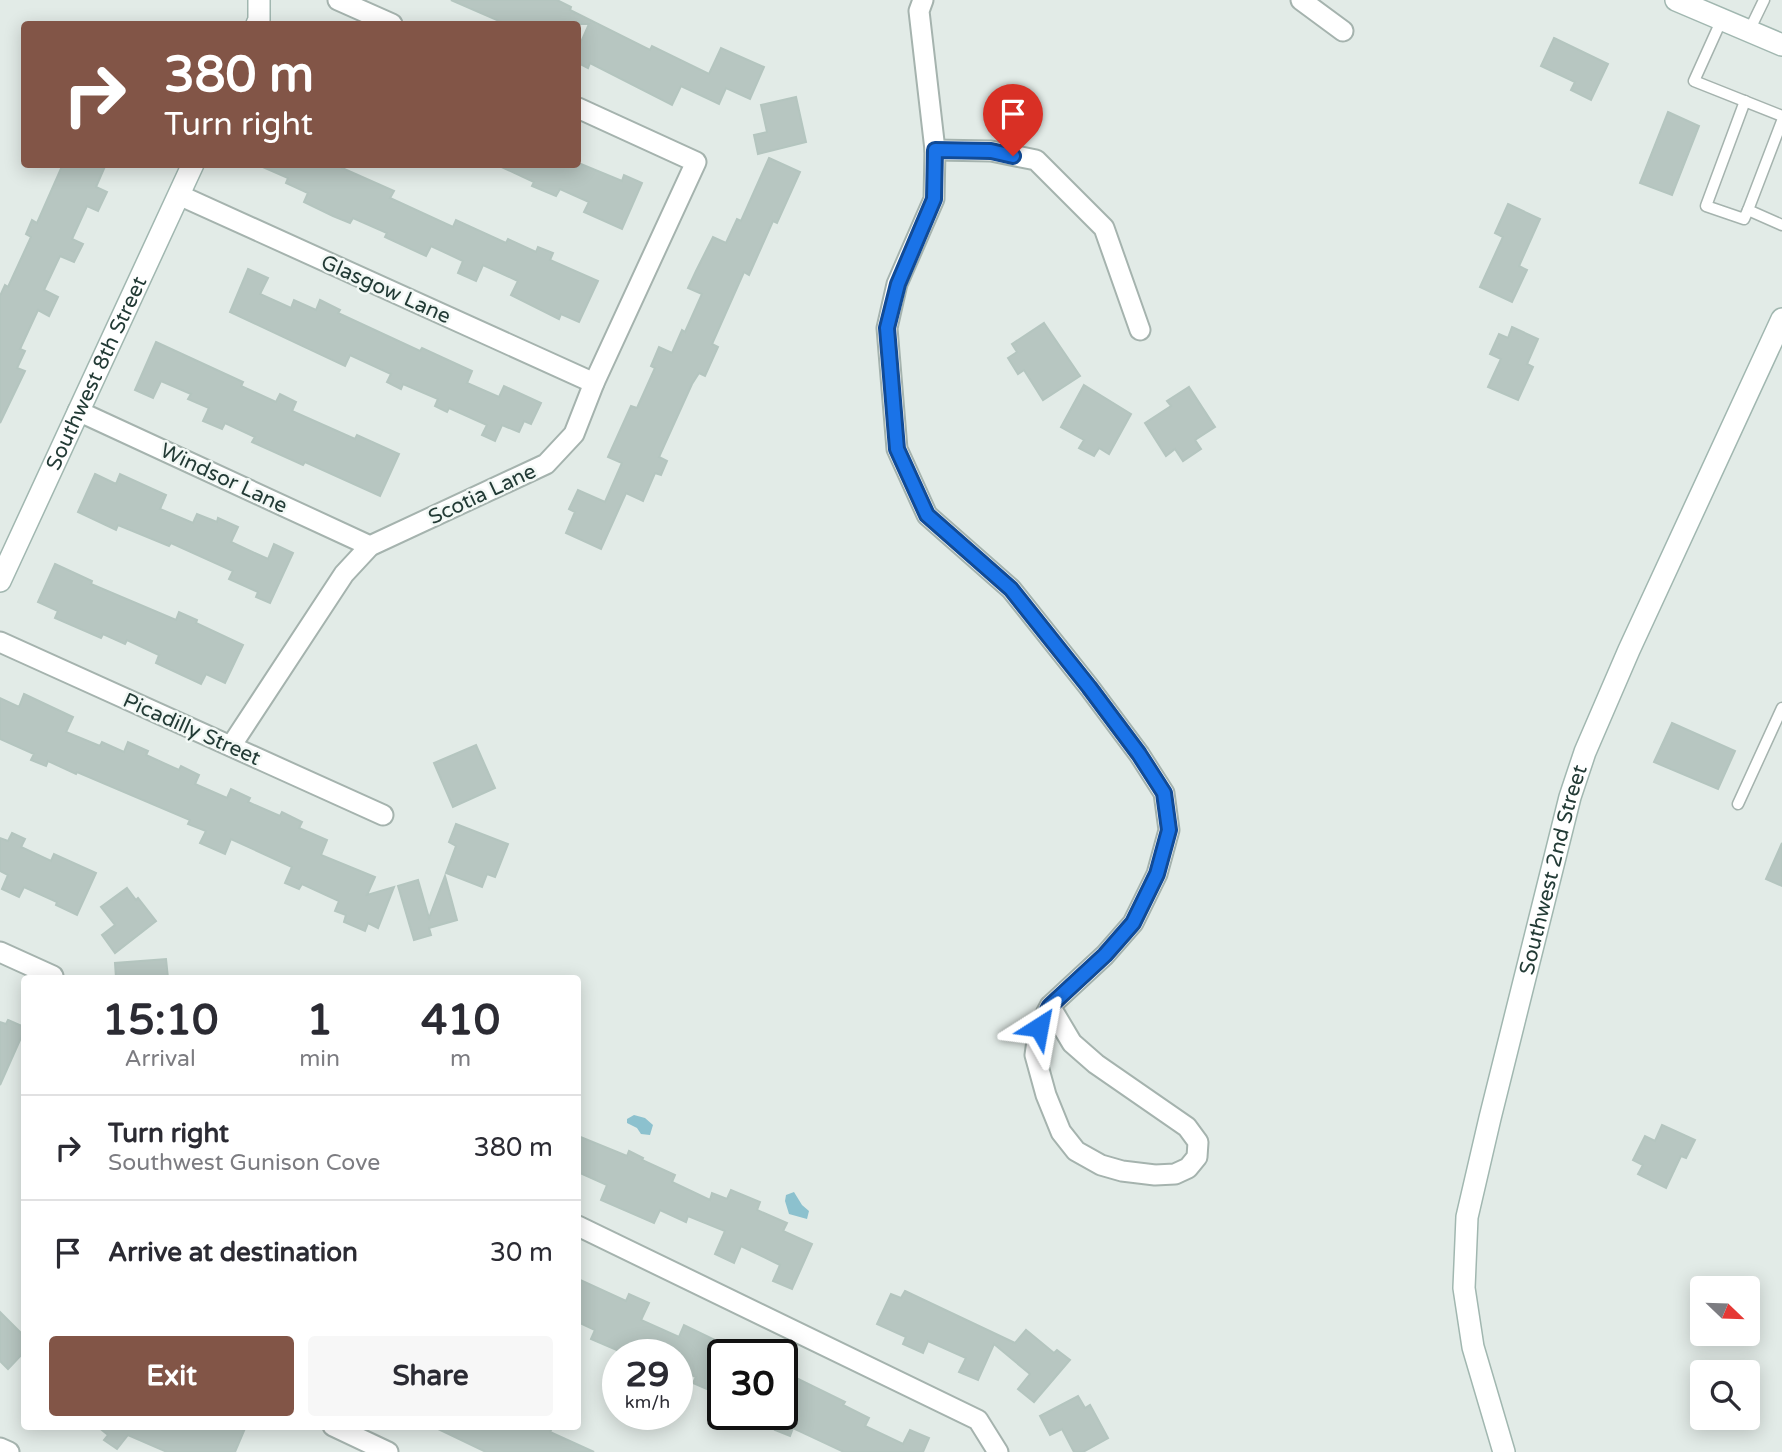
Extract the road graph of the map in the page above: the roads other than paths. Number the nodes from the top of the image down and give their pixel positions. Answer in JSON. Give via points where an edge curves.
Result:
{"nodes":[{"id":1,"x":259,"y":0,"type":"edge"},
{"id":2,"x":338,"y":0,"type":"edge"},
{"id":3,"x":923,"y":0,"type":"edge"},
{"id":4,"x":1301,"y":0,"type":"edge"},
{"id":5,"x":1676,"y":0,"type":"edge"},
{"id":6,"x":1764,"y":0,"type":"edge"},
{"id":7,"x":1722,"y":19,"type":"junction"},
{"id":8,"x":259,"y":21,"type":"edge"},
{"id":9,"x":385,"y":21,"type":"edge"},
{"id":10,"x":1343,"y":31,"type":"dead end"},
{"id":11,"x":1749,"y":31,"type":"junction"},
{"id":12,"x":1782,"y":46,"type":"edge"},
{"id":13,"x":1745,"y":101,"type":"junction"},
{"id":14,"x":581,"y":109,"type":"edge"},
{"id":15,"x":1782,"y":116,"type":"edge"},
{"id":16,"x":1782,"y":121,"type":"edge"},
{"id":17,"x":935,"y":150,"type":"junction"},
{"id":18,"x":191,"y":168,"type":"edge"},
{"id":19,"x":179,"y":195,"type":"junction"},
{"id":20,"x":1748,"y":210,"type":"junction"},
{"id":21,"x":1782,"y":225,"type":"edge"},
{"id":22,"x":1782,"y":319,"type":"edge"},
{"id":23,"x":1140,"y":330,"type":"dead end"},
{"id":24,"x":594,"y":383,"type":"junction"},
{"id":25,"x":78,"y":411,"type":"junction"},
{"id":26,"x":370,"y":546,"type":"junction"},
{"id":27,"x":0,"y":581,"type":"edge"},
{"id":28,"x":0,"y":642,"type":"edge"},
{"id":29,"x":1782,"y":708,"type":"edge"},
{"id":30,"x":230,"y":746,"type":"junction"},
{"id":31,"x":1738,"y":804,"type":"dead end"},
{"id":32,"x":383,"y":815,"type":"dead end"},
{"id":33,"x":0,"y":952,"type":"edge"},
{"id":34,"x":51,"y":975,"type":"edge"},
{"id":35,"x":1050,"y":1006,"type":"junction"},
{"id":36,"x":581,"y":1227,"type":"edge"},
{"id":37,"x":341,"y":1430,"type":"edge"},
{"id":38,"x":0,"y":1448,"type":"edge"},
{"id":39,"x":9,"y":1452,"type":"edge"},
{"id":40,"x":388,"y":1452,"type":"edge"},
{"id":41,"x":998,"y":1452,"type":"edge"},
{"id":42,"x":1504,"y":1452,"type":"edge"}],
"edges":[{"from":1,"to":8,"type":"main road"},
{"from":2,"to":9,"type":"street"},
{"from":3,"to":17,"type":"street","via":[[919,11]]},
{"from":4,"to":10,"type":"street"},
{"from":5,"to":7,"type":"main road"},
{"from":6,"to":11,"type":"lane"},
{"from":7,"to":11,"type":"main road"},
{"from":7,"to":13,"type":"lane","via":[[1694,81]]},
{"from":11,"to":12,"type":"main road"},
{"from":13,"to":15,"type":"lane"},
{"from":13,"to":20,"type":"lane","via":[[1706,206],[1744,219]]},
{"from":14,"to":24,"type":"street","name":"Scotia Lane","via":[[696,162]]},
{"from":16,"to":20,"type":"lane"},
{"from":17,"to":23,"type":"street","via":[[991,151],[1036,160],[1104,228]]},
{"from":17,"to":35,"type":"street","via":[[934,199],[898,284],[887,328],[897,449],[927,515],[1011,589],[1139,754],[1164,793],[1169,830],[1157,874],[1133,923]]},
{"from":18,"to":19,"type":"main road","name":"Southwest 8th Street"},
{"from":19,"to":24,"type":"street","name":"Glasgow Lane"},
{"from":19,"to":25,"type":"main road","name":"Southwest 8th Street"},
{"from":20,"to":21,"type":"lane"},
{"from":22,"to":42,"type":"main road","name":"Southwest 2nd Street","via":[[1585,752],[1490,1118],[1467,1217],[1464,1288],[1473,1347]]},
{"from":24,"to":26,"type":"street","name":"Scotia Lane","via":[[574,434],[546,464]]},
{"from":25,"to":26,"type":"street","name":"Windsor Lane"},
{"from":25,"to":27,"type":"main road","name":"Southwest 8th Street"},
{"from":26,"to":30,"type":"street","name":"Scotia Lane","via":[[344,574]]},
{"from":28,"to":30,"type":"street","name":"Picadilly Street"},
{"from":29,"to":31,"type":"lane"},
{"from":30,"to":32,"type":"street","name":"Picadilly Street"},
{"from":33,"to":34,"type":"street"},
{"from":35,"to":35,"type":"street","via":[[1039,1027],[1035,1055],[1061,1132],[1076,1150],[1122,1171],[1155,1175],[1188,1168],[1197,1157],[1198,1142],[1187,1127],[1072,1043]]},
{"from":36,"to":41,"type":"street","via":[[978,1420]]},
{"from":37,"to":40,"type":"street"},
{"from":38,"to":39,"type":"street"}]}
